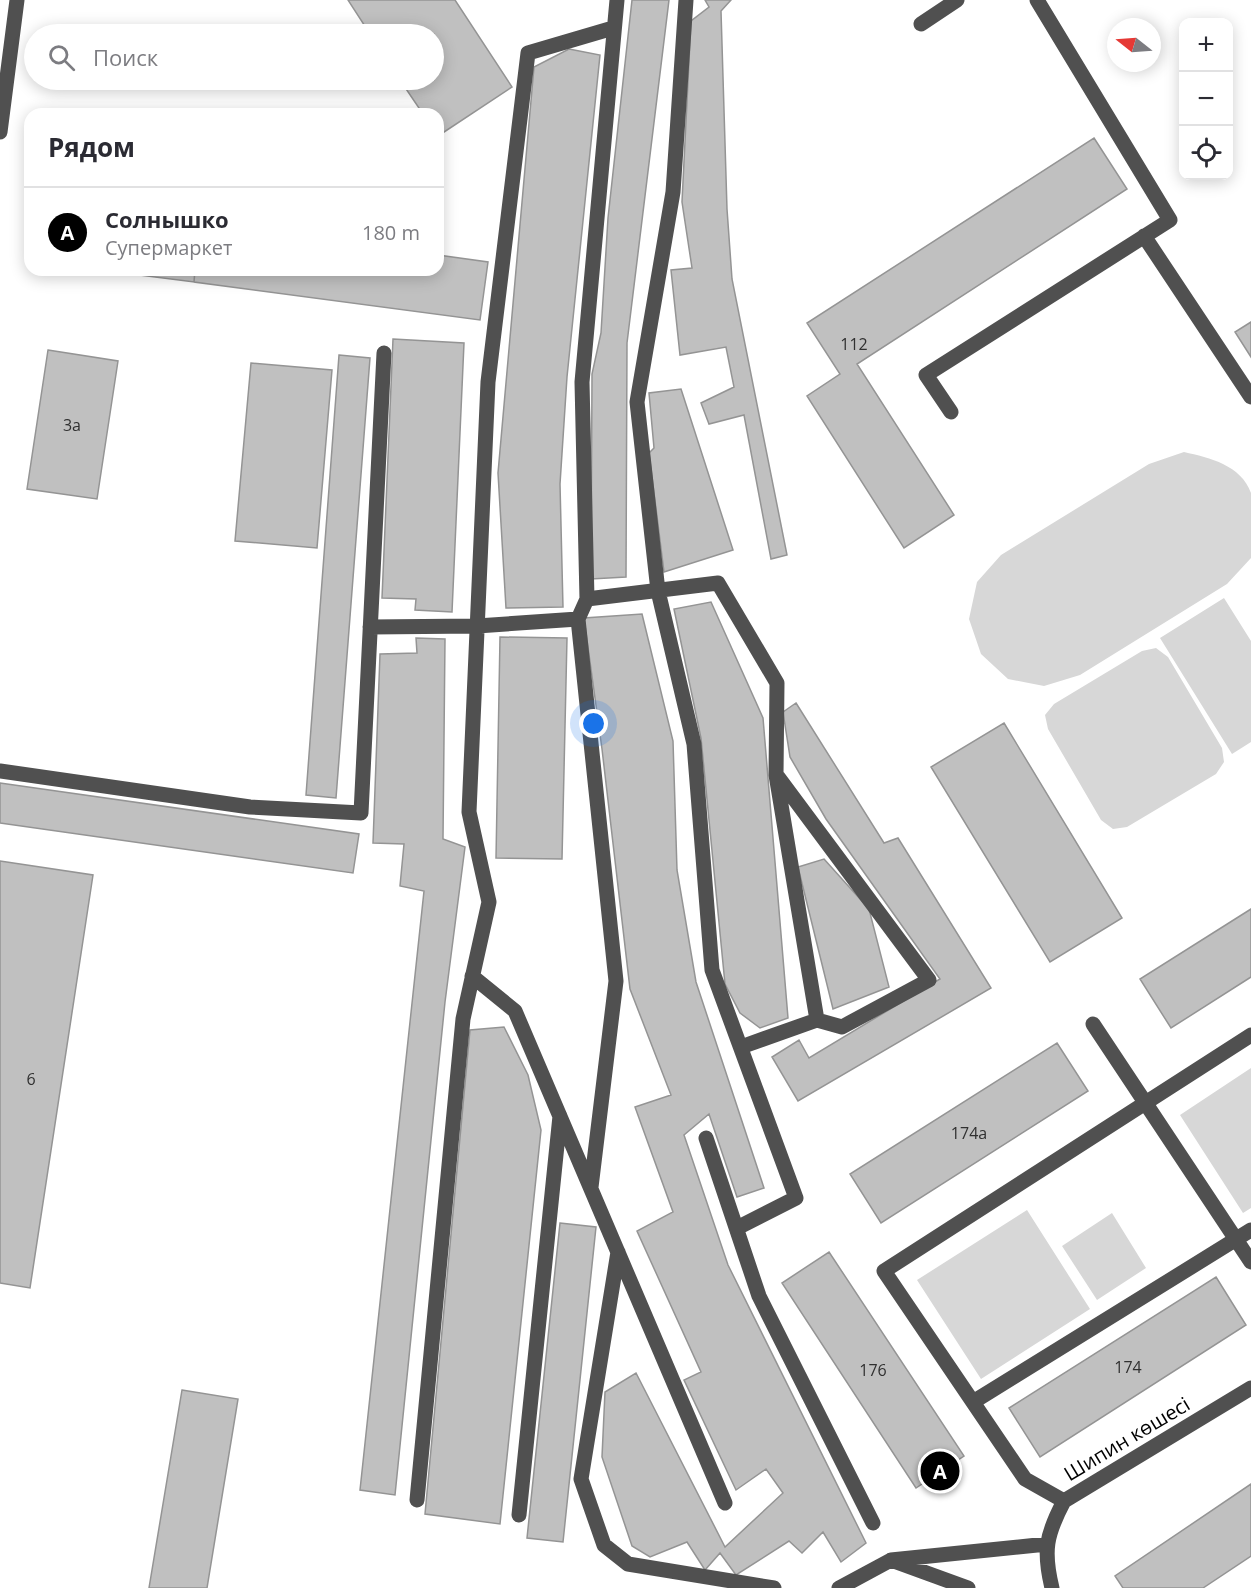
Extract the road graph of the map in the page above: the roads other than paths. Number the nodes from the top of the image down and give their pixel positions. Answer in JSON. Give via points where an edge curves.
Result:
{"nodes":[{"id":1,"x":17,"y":0,"type":"edge"},
{"id":2,"x":617,"y":0,"type":"edge"},
{"id":3,"x":686,"y":0,"type":"edge"},
{"id":4,"x":957,"y":0,"type":"edge"},
{"id":5,"x":1037,"y":0,"type":"edge"},
{"id":6,"x":921,"y":24,"type":"dead end"},
{"id":7,"x":614,"y":28,"type":"junction"},
{"id":8,"x":0,"y":132,"type":"edge"},
{"id":9,"x":1144,"y":236,"type":"junction"},
{"id":10,"x":384,"y":353,"type":"dead end"},
{"id":11,"x":1251,"y":397,"type":"edge"},
{"id":12,"x":951,"y":412,"type":"dead end"},
{"id":13,"x":658,"y":591,"type":"junction"},
{"id":14,"x":587,"y":599,"type":"junction"},
{"id":15,"x":578,"y":619,"type":"junction"},
{"id":16,"x":477,"y":626,"type":"junction"},
{"id":17,"x":370,"y":627,"type":"junction"},
{"id":18,"x":0,"y":771,"type":"edge"},
{"id":19,"x":776,"y":775,"type":"junction"},
{"id":20,"x":472,"y":976,"type":"junction"},
{"id":21,"x":817,"y":1020,"type":"junction"},
{"id":22,"x":1093,"y":1024,"type":"dead end"},
{"id":23,"x":1251,"y":1035,"type":"edge"},
{"id":24,"x":741,"y":1047,"type":"junction"},
{"id":25,"x":1146,"y":1103,"type":"junction"},
{"id":26,"x":560,"y":1114,"type":"junction"},
{"id":27,"x":706,"y":1138,"type":"dead end"},
{"id":28,"x":591,"y":1187,"type":"junction"},
{"id":29,"x":737,"y":1228,"type":"junction"},
{"id":30,"x":1251,"y":1230,"type":"edge"},
{"id":31,"x":1236,"y":1239,"type":"junction"},
{"id":32,"x":618,"y":1251,"type":"junction"},
{"id":33,"x":1251,"y":1262,"type":"edge"},
{"id":34,"x":1251,"y":1388,"type":"edge"},
{"id":35,"x":973,"y":1402,"type":"junction"},
{"id":36,"x":417,"y":1500,"type":"dead end"},
{"id":37,"x":1064,"y":1501,"type":"junction"},
{"id":38,"x":725,"y":1503,"type":"dead end"},
{"id":39,"x":519,"y":1515,"type":"dead end"},
{"id":40,"x":873,"y":1523,"type":"dead end"},
{"id":41,"x":1047,"y":1544,"type":"junction"},
{"id":42,"x":891,"y":1560,"type":"junction"},
{"id":43,"x":774,"y":1588,"type":"edge"},
{"id":44,"x":839,"y":1588,"type":"edge"},
{"id":45,"x":968,"y":1588,"type":"edge"},
{"id":46,"x":1052,"y":1588,"type":"edge"}],
"edges":[{"from":1,"to":8,"type":"street"},
{"from":2,"to":7,"type":"street"},
{"from":3,"to":13,"type":"street","via":[[673,192],[637,402]]},
{"from":4,"to":6,"type":"street"},
{"from":5,"to":9,"type":"street","via":[[1170,220]]},
{"from":7,"to":14,"type":"street","via":[[582,382]]},
{"from":7,"to":16,"type":"street","via":[[528,53],[488,382]]},
{"from":9,"to":11,"type":"street"},
{"from":9,"to":12,"type":"street","via":[[926,375]]},
{"from":10,"to":17,"type":"street"},
{"from":13,"to":14,"type":"street"},
{"from":13,"to":19,"type":"street","via":[[718,583],[777,683]]},
{"from":13,"to":24,"type":"street","via":[[694,744],[712,970]]},
{"from":14,"to":15,"type":"street"},
{"from":15,"to":16,"type":"street"},
{"from":15,"to":28,"type":"street","via":[[616,981]]},
{"from":16,"to":17,"type":"street"},
{"from":16,"to":20,"type":"street","via":[[469,812],[489,902]]},
{"from":17,"to":18,"type":"street","via":[[361,813],[250,807]]},
{"from":19,"to":21,"type":"street"},
{"from":19,"to":21,"type":"street","via":[[929,980],[842,1027]]},
{"from":20,"to":26,"type":"street","via":[[515,1011]]},
{"from":20,"to":36,"type":"street","via":[[463,1018]]},
{"from":21,"to":24,"type":"street"},
{"from":22,"to":25,"type":"street"},
{"from":23,"to":25,"type":"street"},
{"from":24,"to":29,"type":"street","via":[[796,1198]]},
{"from":25,"to":31,"type":"street"},
{"from":25,"to":35,"type":"street","via":[[884,1271]]},
{"from":26,"to":28,"type":"street"},
{"from":26,"to":39,"type":"street"},
{"from":27,"to":29,"type":"street"},
{"from":28,"to":32,"type":"street"},
{"from":29,"to":40,"type":"street","via":[[759,1296]]},
{"from":30,"to":31,"type":"street"},
{"from":31,"to":33,"type":"street"},
{"from":31,"to":35,"type":"street"},
{"from":32,"to":38,"type":"street"},
{"from":32,"to":43,"type":"street","via":[[581,1479],[604,1545],[628,1564]]},
{"from":34,"to":37,"type":"street","name":"Шипин көшесі"},
{"from":35,"to":37,"type":"street","via":[[1025,1479]]},
{"from":37,"to":41,"type":"street","name":"Шипин көшесі","via":[[1050,1528]]},
{"from":41,"to":42,"type":"street"},
{"from":41,"to":46,"type":"street","name":"Шипин көшесі","via":[[1045,1559]]},
{"from":42,"to":44,"type":"street"},
{"from":42,"to":45,"type":"street"}]}
